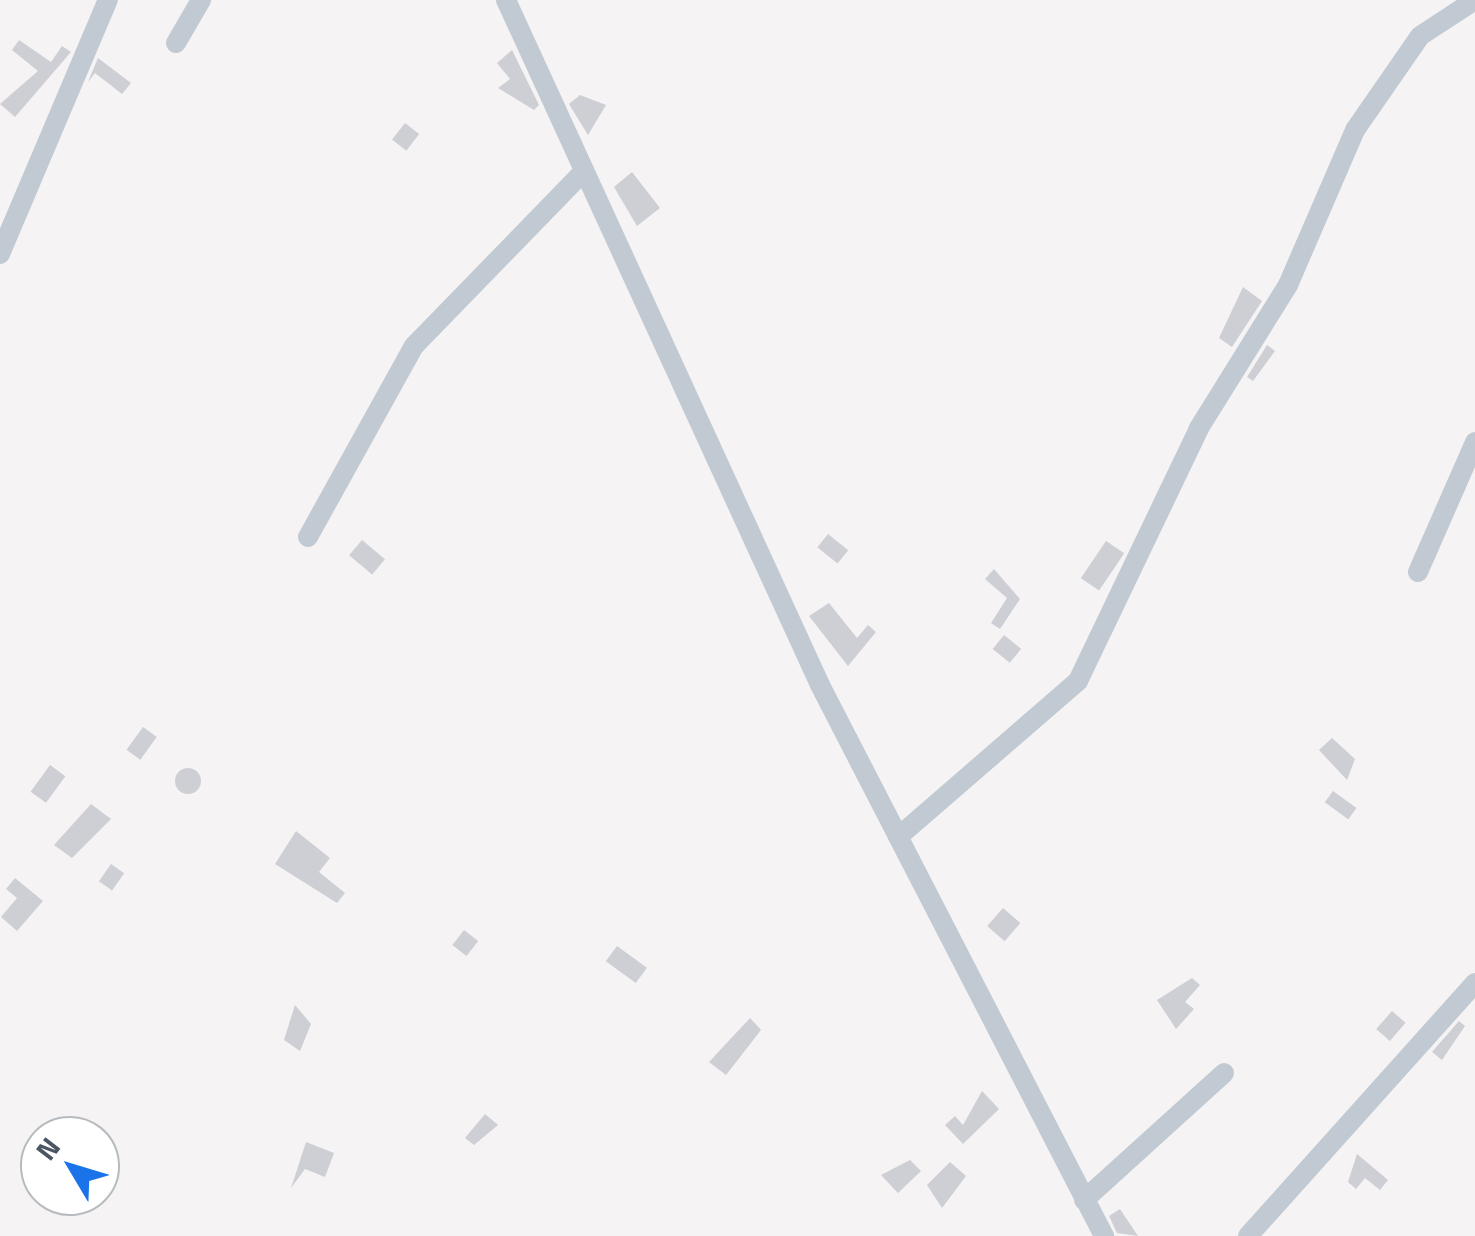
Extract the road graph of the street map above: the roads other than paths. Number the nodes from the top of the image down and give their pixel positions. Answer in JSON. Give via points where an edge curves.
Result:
{"nodes":[{"id":1,"x":108,"y":0,"type":"edge"},
{"id":2,"x":201,"y":0,"type":"edge"},
{"id":3,"x":506,"y":0,"type":"edge"},
{"id":4,"x":1475,"y":0,"type":"edge"},
{"id":5,"x":176,"y":44,"type":"dead end"},
{"id":6,"x":584,"y":171,"type":"junction"},
{"id":7,"x":0,"y":254,"type":"edge"},
{"id":8,"x":1475,"y":442,"type":"edge"},
{"id":9,"x":308,"y":537,"type":"dead end"},
{"id":10,"x":1418,"y":572,"type":"dead end"},
{"id":11,"x":898,"y":837,"type":"junction"},
{"id":12,"x":1475,"y":983,"type":"edge"},
{"id":13,"x":1224,"y":1072,"type":"dead end"},
{"id":14,"x":1084,"y":1200,"type":"junction"},
{"id":15,"x":1104,"y":1236,"type":"edge"},
{"id":16,"x":1248,"y":1236,"type":"edge"}],
"edges":[{"from":1,"to":7,"type":"street"},
{"from":2,"to":5,"type":"street"},
{"from":3,"to":6,"type":"street"},
{"from":4,"to":11,"type":"street","via":[[1420,36],[1355,130],[1288,285],[1199,428],[1078,681]]},
{"from":6,"to":9,"type":"street","via":[[414,346]]},
{"from":6,"to":11,"type":"street"},
{"from":8,"to":10,"type":"street"},
{"from":11,"to":14,"type":"street"},
{"from":12,"to":16,"type":"street"},
{"from":13,"to":14,"type":"street"},
{"from":14,"to":15,"type":"street"}]}
